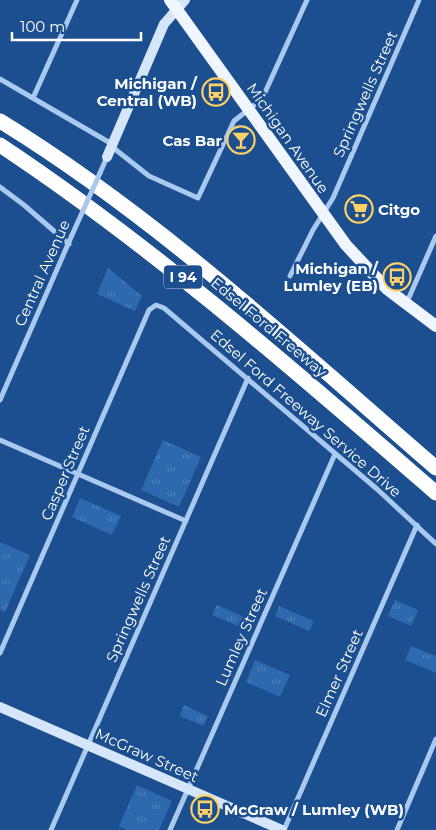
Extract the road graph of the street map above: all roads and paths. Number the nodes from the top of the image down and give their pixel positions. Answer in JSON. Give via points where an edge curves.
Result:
{"nodes":[{"id":1,"x":77,"y":0,"type":"edge"},
{"id":2,"x":307,"y":0,"type":"edge"},
{"id":3,"x":419,"y":0,"type":"edge"},
{"id":4,"x":177,"y":3,"type":"edge"},
{"id":5,"x":0,"y":79,"type":"edge"},
{"id":6,"x":33,"y":98,"type":"junction"},
{"id":7,"x":248,"y":110,"type":"junction"},
{"id":8,"x":0,"y":121,"type":"edge"},
{"id":9,"x":0,"y":145,"type":"edge"},
{"id":10,"x":111,"y":145,"type":"junction"},
{"id":11,"x":107,"y":157,"type":"joint"},
{"id":12,"x":0,"y":187,"type":"edge"},
{"id":13,"x":323,"y":215,"type":"junction"},
{"id":14,"x":436,"y":236,"type":"edge"},
{"id":15,"x":69,"y":244,"type":"junction"},
{"id":16,"x":290,"y":276,"type":"dead end"},
{"id":17,"x":406,"y":304,"type":"junction"},
{"id":18,"x":156,"y":305,"type":"joint"},
{"id":19,"x":436,"y":326,"type":"edge"},
{"id":20,"x":248,"y":378,"type":"junction"},
{"id":21,"x":0,"y":400,"type":"edge"},
{"id":22,"x":382,"y":422,"type":"junction"},
{"id":23,"x":0,"y":440,"type":"edge"},
{"id":24,"x":335,"y":454,"type":"junction"},
{"id":25,"x":436,"y":456,"type":"edge"},
{"id":26,"x":436,"y":468,"type":"edge"},
{"id":27,"x":78,"y":474,"type":"junction"},
{"id":28,"x":419,"y":478,"type":"junction"},
{"id":29,"x":436,"y":493,"type":"edge"},
{"id":30,"x":436,"y":503,"type":"edge"},
{"id":31,"x":186,"y":521,"type":"junction"},
{"id":32,"x":417,"y":525,"type":"junction"},
{"id":33,"x":436,"y":544,"type":"edge"},
{"id":34,"x":0,"y":653,"type":"edge"},
{"id":35,"x":0,"y":707,"type":"edge"},
{"id":36,"x":436,"y":738,"type":"edge"},
{"id":37,"x":88,"y":746,"type":"junction"},
{"id":38,"x":188,"y":789,"type":"junction"},
{"id":39,"x":51,"y":830,"type":"edge"},
{"id":40,"x":170,"y":830,"type":"edge"},
{"id":41,"x":283,"y":830,"type":"edge"},
{"id":42,"x":397,"y":830,"type":"edge"}],
"edges":[{"from":1,"to":6,"type":"street"},
{"from":2,"to":7,"type":"street","via":[[262,99]]},
{"from":3,"to":13,"type":"street","name":"Springwells Street"},
{"from":4,"to":7,"type":"main road","name":"Michigan Avenue"},
{"from":4,"to":10,"type":"street","via":[[164,24]]},
{"from":5,"to":6,"type":"street"},
{"from":6,"to":10,"type":"street"},
{"from":7,"to":10,"type":"street","via":[[234,121],[198,198],[149,176]]},
{"from":7,"to":13,"type":"main road","name":"Michigan Avenue"},
{"from":8,"to":22,"type":"highway","name":"Edsel Ford Freeway","number":"I 94","via":[[78,172],[171,243]]},
{"from":9,"to":28,"type":"highway","name":"Edsel Ford Freeway","number":"I 94","via":[[58,183],[160,259]]},
{"from":10,"to":11,"type":"street"},
{"from":11,"to":15,"type":"street","name":"Central Avenue","bridge":true},
{"from":12,"to":15,"type":"street"},
{"from":13,"to":16,"type":"street","name":"Springwells Street"},
{"from":13,"to":17,"type":"main road","name":"Michigan Avenue","via":[[357,258]]},
{"from":14,"to":17,"type":"street"},
{"from":15,"to":21,"type":"street","name":"Central Avenue"},
{"from":17,"to":19,"type":"main road","name":"Michigan Avenue"},
{"from":18,"to":20,"type":"street","name":"Edsel Ford Freeway Service Drive","via":[[164,308]]},
{"from":18,"to":27,"type":"street","name":"Casper Street","via":[[149,310]]},
{"from":20,"to":24,"type":"street","name":"Edsel Ford Freeway Service Drive"},
{"from":20,"to":31,"type":"street","name":"Springwells Street"},
{"from":22,"to":25,"type":"highway","via":[[408,434]]},
{"from":22,"to":26,"type":"highway","name":"Edsel Ford Freeway","number":"I 94"},
{"from":23,"to":27,"type":"street"},
{"from":24,"to":32,"type":"street","name":"Edsel Ford Freeway Service Drive"},
{"from":24,"to":38,"type":"street","name":"Lumley Street"},
{"from":27,"to":31,"type":"street"},
{"from":27,"to":34,"type":"street","name":"Casper Street"},
{"from":28,"to":29,"type":"highway","name":"Edsel Ford Freeway","number":"I 94"},
{"from":28,"to":30,"type":"highway"},
{"from":31,"to":37,"type":"street","name":"Springwells Street"},
{"from":32,"to":33,"type":"street","name":"Edsel Ford Freeway Service Drive"},
{"from":32,"to":41,"type":"street","name":"Elmer Street"},
{"from":35,"to":37,"type":"street","name":"McGraw Street"},
{"from":36,"to":42,"type":"street"},
{"from":37,"to":38,"type":"street","name":"McGraw Street"},
{"from":37,"to":39,"type":"street","name":"Springwells Street"},
{"from":38,"to":40,"type":"street","name":"Lumley Street"},
{"from":38,"to":41,"type":"street","name":"McGraw Street"}]}
